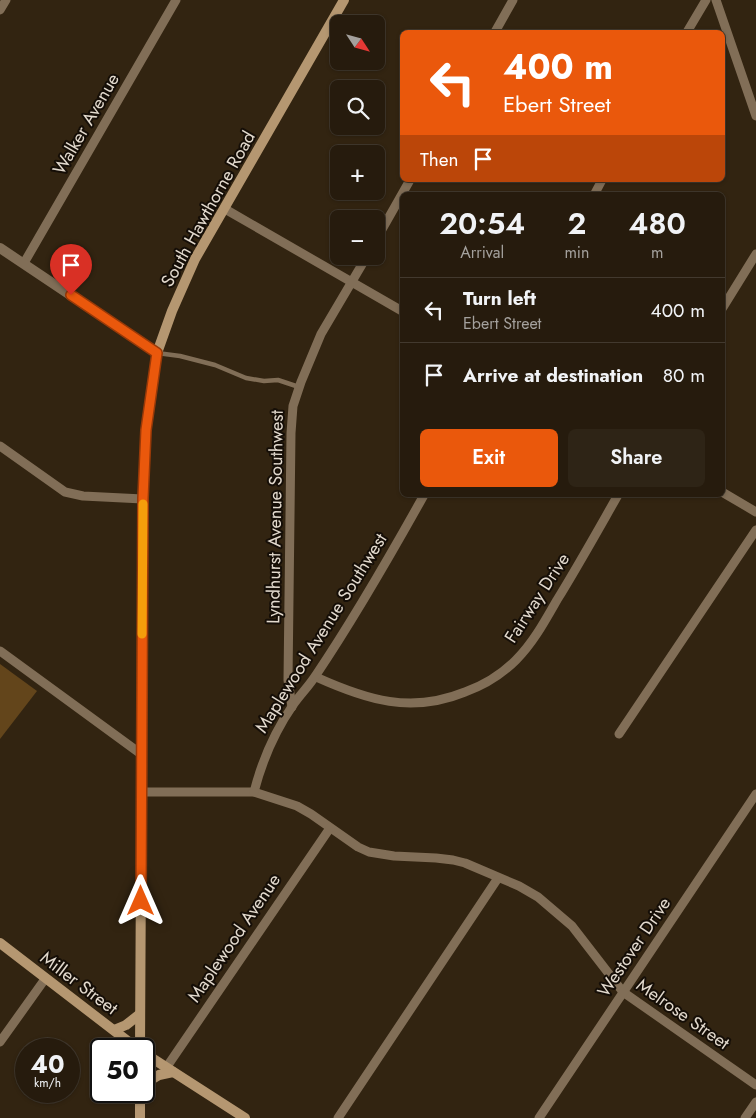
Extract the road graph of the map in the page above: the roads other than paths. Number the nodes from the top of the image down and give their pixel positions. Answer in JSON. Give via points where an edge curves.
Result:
{"nodes":[{"id":1,"x":6,"y":0,"type":"edge"},
{"id":2,"x":176,"y":0,"type":"edge"},
{"id":3,"x":344,"y":0,"type":"edge"},
{"id":4,"x":514,"y":0,"type":"edge"},
{"id":5,"x":706,"y":0,"type":"edge"},
{"id":6,"x":716,"y":0,"type":"edge"},
{"id":7,"x":0,"y":10,"type":"edge"},
{"id":8,"x":496,"y":30,"type":"edge"},
{"id":9,"x":688,"y":30,"type":"edge"},
{"id":10,"x":756,"y":116,"type":"edge"},
{"id":11,"x":400,"y":198,"type":"edge"},
{"id":12,"x":225,"y":209,"type":"junction"},
{"id":13,"x":385,"y":224,"type":"edge"},
{"id":14,"x":0,"y":248,"type":"edge"},
{"id":15,"x":756,"y":254,"type":"edge"},
{"id":16,"x":24,"y":263,"type":"junction"},
{"id":17,"x":362,"y":265,"type":"edge"},
{"id":18,"x":352,"y":282,"type":"junction"},
{"id":19,"x":725,"y":304,"type":"edge"},
{"id":20,"x":400,"y":309,"type":"edge"},
{"id":21,"x":157,"y":353,"type":"junction"},
{"id":22,"x":299,"y":386,"type":"junction"},
{"id":23,"x":0,"y":446,"type":"edge"},
{"id":24,"x":725,"y":494,"type":"edge"},
{"id":25,"x":423,"y":497,"type":"edge"},
{"id":26,"x":617,"y":497,"type":"edge"},
{"id":27,"x":143,"y":498,"type":"junction"},
{"id":28,"x":756,"y":512,"type":"edge"},
{"id":29,"x":756,"y":530,"type":"edge"},
{"id":30,"x":0,"y":651,"type":"edge"},
{"id":31,"x":316,"y":676,"type":"junction"},
{"id":32,"x":292,"y":707,"type":"junction"},
{"id":33,"x":619,"y":734,"type":"dead end"},
{"id":34,"x":141,"y":754,"type":"junction"},
{"id":35,"x":142,"y":792,"type":"junction"},
{"id":36,"x":254,"y":792,"type":"junction"},
{"id":37,"x":756,"y":794,"type":"edge"},
{"id":38,"x":330,"y":828,"type":"junction"},
{"id":39,"x":498,"y":878,"type":"junction"},
{"id":40,"x":0,"y":943,"type":"edge"},
{"id":41,"x":45,"y":979,"type":"junction"},
{"id":42,"x":623,"y":992,"type":"junction"},
{"id":43,"x":140,"y":1014,"type":"junction"},
{"id":44,"x":114,"y":1030,"type":"junction"},
{"id":45,"x":125,"y":1038,"type":"edge"},
{"id":46,"x":139,"y":1038,"type":"edge"},
{"id":47,"x":0,"y":1042,"type":"edge"},
{"id":48,"x":155,"y":1060,"type":"edge"},
{"id":49,"x":169,"y":1070,"type":"junction"},
{"id":50,"x":155,"y":1077,"type":"edge"},
{"id":51,"x":756,"y":1085,"type":"edge"},
{"id":52,"x":756,"y":1102,"type":"edge"},
{"id":53,"x":140,"y":1103,"type":"edge"},
{"id":54,"x":140,"y":1118,"type":"edge"},
{"id":55,"x":245,"y":1118,"type":"edge"},
{"id":56,"x":338,"y":1118,"type":"edge"},
{"id":57,"x":539,"y":1118,"type":"edge"},
{"id":58,"x":745,"y":1118,"type":"edge"}],
"edges":[{"from":1,"to":7,"type":"street"},
{"from":2,"to":16,"type":"street","name":"Walker Avenue"},
{"from":3,"to":12,"type":"main road","name":"South Hawthorne Road"},
{"from":4,"to":8,"type":"street"},
{"from":5,"to":9,"type":"street"},
{"from":6,"to":10,"type":"street"},
{"from":11,"to":13,"type":"street"},
{"from":12,"to":18,"type":"street"},
{"from":12,"to":21,"type":"main road","name":"South Hawthorne Road","via":[[196,259]]},
{"from":14,"to":16,"type":"street"},
{"from":15,"to":19,"type":"street"},
{"from":16,"to":21,"type":"street"},
{"from":17,"to":18,"type":"street","name":"Lyndhurst Avenue Southwest"},
{"from":18,"to":20,"type":"street"},
{"from":18,"to":22,"type":"street","name":"Lyndhurst Avenue Southwest","via":[[321,334]]},
{"from":21,"to":22,"type":"lane","via":[[215,364],[246,378],[278,380]]},
{"from":21,"to":27,"type":"main road","name":"South Hawthorne Road","via":[[146,430]]},
{"from":22,"to":32,"type":"street","name":"Lyndhurst Avenue Southwest","via":[[293,406],[291,433],[288,680]]},
{"from":23,"to":27,"type":"street","via":[[65,492],[83,496]]},
{"from":24,"to":28,"type":"street"},
{"from":25,"to":31,"type":"street","name":"Maplewood Avenue Southwest"},
{"from":26,"to":31,"type":"street","name":"Fairway Drive","via":[[529,645],[493,679],[450,698],[408,703],[347,691]]},
{"from":27,"to":34,"type":"main road","name":"South Hawthorne Road"},
{"from":29,"to":33,"type":"street"},
{"from":30,"to":34,"type":"street"},
{"from":31,"to":32,"type":"street","name":"Maplewood Avenue Southwest"},
{"from":32,"to":36,"type":"street","name":"Maplewood Avenue Southwest","via":[[267,752]]},
{"from":34,"to":35,"type":"main road","name":"South Hawthorne Road"},
{"from":35,"to":36,"type":"street","name":"Melrose Street"},
{"from":35,"to":43,"type":"main road","name":"South Hawthorne Road"},
{"from":36,"to":38,"type":"street","name":"Melrose Street","via":[[296,806]]},
{"from":37,"to":42,"type":"street","name":"Westover Drive"},
{"from":38,"to":39,"type":"street","name":"Melrose Street","via":[[369,852],[453,860]]},
{"from":38,"to":49,"type":"street","name":"Maplewood Avenue"},
{"from":39,"to":42,"type":"street","name":"Melrose Street","via":[[538,897],[556,911],[587,943]]},
{"from":39,"to":56,"type":"street"},
{"from":40,"to":41,"type":"main road","name":"Miller Street"},
{"from":41,"to":44,"type":"main road","name":"Miller Street"},
{"from":41,"to":47,"type":"street"},
{"from":42,"to":51,"type":"street","name":"Melrose Street"},
{"from":42,"to":57,"type":"street","name":"Westover Drive"},
{"from":43,"to":44,"type":"main road","via":[[126,1026]]},
{"from":43,"to":46,"type":"main road","name":"South Hawthorne Road"},
{"from":44,"to":45,"type":"main road","name":"Miller Street"},
{"from":48,"to":49,"type":"main road"},
{"from":49,"to":50,"type":"main road"},
{"from":49,"to":55,"type":"main road"},
{"from":52,"to":58,"type":"street"},
{"from":53,"to":54,"type":"main road"}]}
